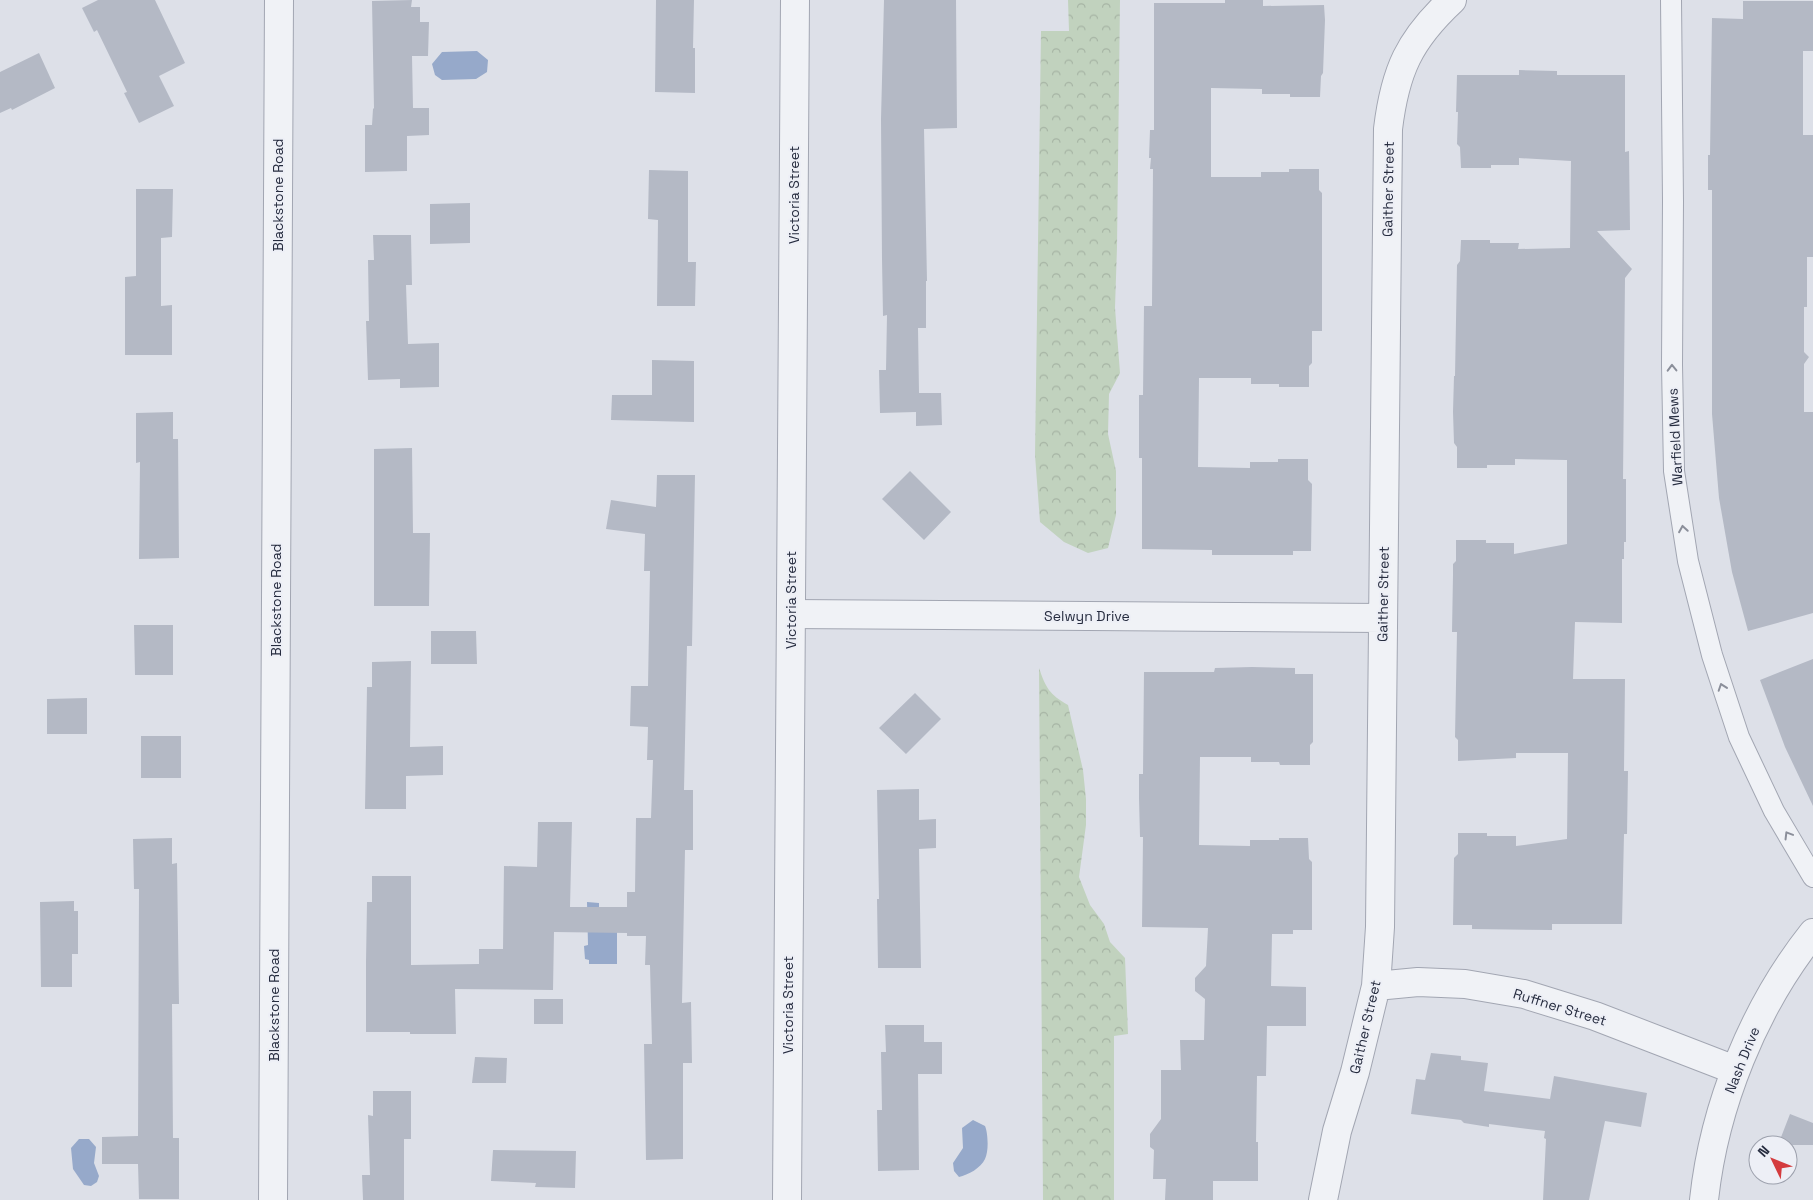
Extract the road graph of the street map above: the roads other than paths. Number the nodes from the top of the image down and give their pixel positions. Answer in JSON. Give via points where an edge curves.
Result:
{"nodes":[{"id":1,"x":279,"y":0,"type":"edge"},
{"id":2,"x":795,"y":0,"type":"edge"},
{"id":3,"x":1452,"y":0,"type":"edge"},
{"id":4,"x":1671,"y":0,"type":"edge"},
{"id":5,"x":791,"y":614,"type":"junction"},
{"id":6,"x":1383,"y":618,"type":"junction"},
{"id":7,"x":1813,"y":877,"type":"edge"},
{"id":8,"x":1813,"y":933,"type":"edge"},
{"id":9,"x":1376,"y":986,"type":"junction"},
{"id":10,"x":1735,"y":1070,"type":"junction"},
{"id":11,"x":273,"y":1200,"type":"edge"},
{"id":12,"x":787,"y":1200,"type":"edge"},
{"id":13,"x":1323,"y":1200,"type":"edge"},
{"id":14,"x":1704,"y":1200,"type":"edge"}],
"edges":[{"from":1,"to":11,"type":"street","name":"Blackstone Road"},
{"from":2,"to":5,"type":"street","name":"Victoria Street"},
{"from":3,"to":6,"type":"street","name":"Gaither Street","via":[[1422,32],[1406,57],[1396,80],[1388,129]]},
{"from":7,"to":4,"type":"lane","name":"Warfield Mews","one_way":true,"via":[[1774,811],[1739,737],[1712,655],[1688,562],[1674,471]]},
{"from":5,"to":6,"type":"street","name":"Selwyn Drive"},
{"from":5,"to":12,"type":"street","name":"Victoria Street"},
{"from":6,"to":9,"type":"street","name":"Gaither Street","via":[[1380,927]]},
{"from":8,"to":10,"type":"street","name":"Nash Drive","via":[[1762,1011]]},
{"from":9,"to":10,"type":"street","name":"Ruffner Street","via":[[1418,982],[1465,984],[1524,994],[1595,1016]]},
{"from":9,"to":13,"type":"street","name":"Gaither Street","via":[[1337,1131]]},
{"from":10,"to":14,"type":"street","name":"Nash Drive","via":[[1719,1118]]}]}
